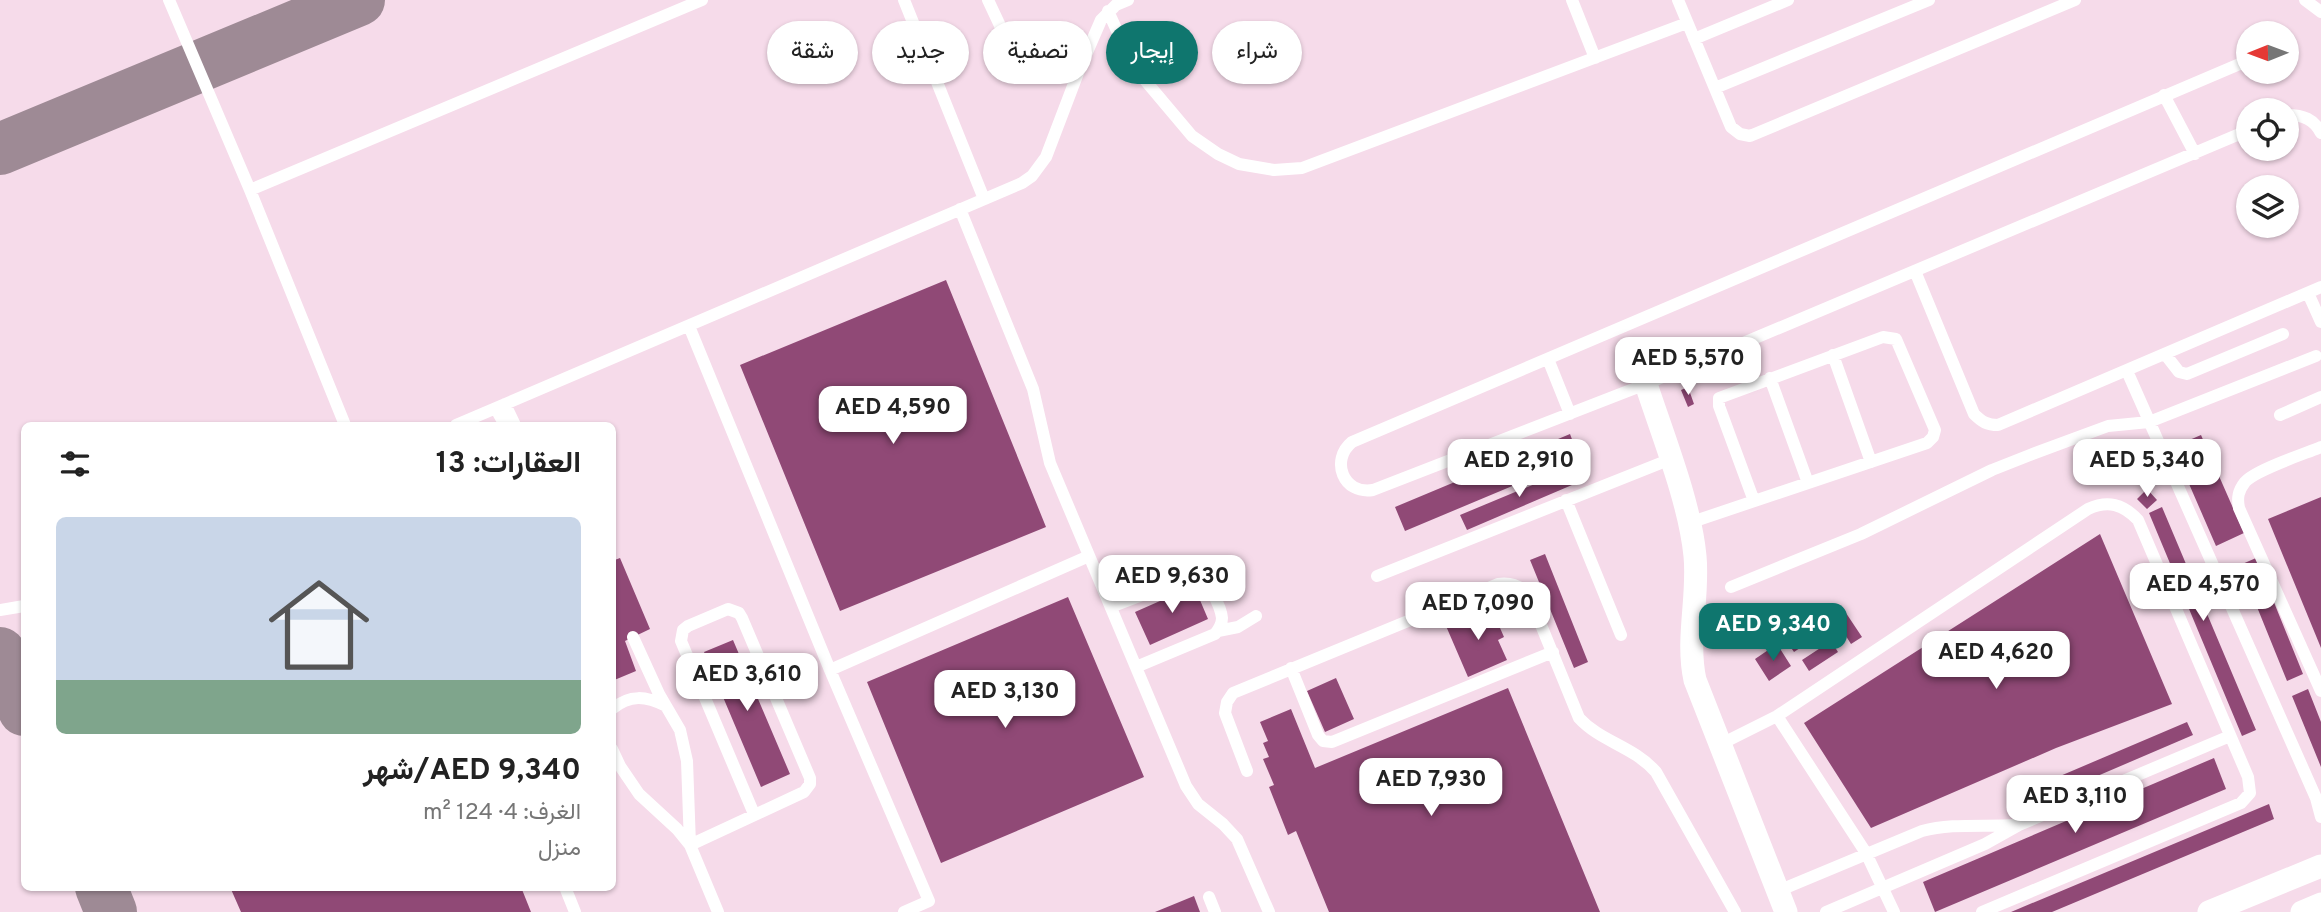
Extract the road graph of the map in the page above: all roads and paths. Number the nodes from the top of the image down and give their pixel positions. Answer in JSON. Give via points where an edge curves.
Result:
{"nodes":[{"id":1,"x":169,"y":0,"type":"edge"},
{"id":2,"x":702,"y":0,"type":"edge"},
{"id":3,"x":904,"y":0,"type":"edge"},
{"id":4,"x":988,"y":0,"type":"edge"},
{"id":5,"x":1128,"y":0,"type":"edge"},
{"id":6,"x":1572,"y":0,"type":"edge"},
{"id":7,"x":1678,"y":0,"type":"edge"},
{"id":8,"x":1788,"y":0,"type":"edge"},
{"id":9,"x":1928,"y":0,"type":"edge"},
{"id":10,"x":2075,"y":0,"type":"edge"},
{"id":11,"x":2305,"y":0,"type":"edge"},
{"id":12,"x":1108,"y":11,"type":"junction"},
{"id":13,"x":2321,"y":12,"type":"edge"},
{"id":14,"x":997,"y":21,"type":"edge"},
{"id":15,"x":1687,"y":23,"type":"junction"},
{"id":16,"x":1694,"y":39,"type":"junction"},
{"id":17,"x":1092,"y":40,"type":"edge"},
{"id":18,"x":1595,"y":58,"type":"junction"},
{"id":19,"x":2236,"y":65,"type":"edge"},
{"id":20,"x":1073,"y":84,"type":"edge"},
{"id":21,"x":1715,"y":88,"type":"junction"},
{"id":22,"x":2164,"y":95,"type":"junction"},
{"id":23,"x":2299,"y":115,"type":"edge"},
{"id":24,"x":2321,"y":133,"type":"edge"},
{"id":25,"x":2236,"y":136,"type":"edge"},
{"id":26,"x":2195,"y":154,"type":"junction"},
{"id":27,"x":250,"y":190,"type":"junction"},
{"id":28,"x":984,"y":199,"type":"junction"},
{"id":29,"x":960,"y":209,"type":"junction"},
{"id":30,"x":1915,"y":271,"type":"junction"},
{"id":31,"x":2321,"y":287,"type":"edge"},
{"id":32,"x":2308,"y":293,"type":"junction"},
{"id":33,"x":2321,"y":322,"type":"edge"},
{"id":34,"x":690,"y":326,"type":"junction"},
{"id":35,"x":2283,"y":334,"type":"dead end"},
{"id":36,"x":2165,"y":354,"type":"junction"},
{"id":37,"x":1833,"y":355,"type":"junction"},
{"id":38,"x":2316,"y":356,"type":"dead end"},
{"id":39,"x":1548,"y":359,"type":"junction"},
{"id":40,"x":2127,"y":371,"type":"junction"},
{"id":41,"x":1770,"y":378,"type":"junction"},
{"id":42,"x":1646,"y":384,"type":"junction"},
{"id":43,"x":2321,"y":397,"type":"edge"},
{"id":44,"x":501,"y":406,"type":"junction"},
{"id":45,"x":1570,"y":414,"type":"junction"},
{"id":46,"x":2280,"y":415,"type":"dead end"},
{"id":47,"x":344,"y":422,"type":"edge"},
{"id":48,"x":463,"y":422,"type":"edge"},
{"id":49,"x":504,"y":422,"type":"edge"},
{"id":50,"x":513,"y":422,"type":"edge"},
{"id":51,"x":2149,"y":422,"type":"junction"},
{"id":52,"x":2321,"y":447,"type":"edge"},
{"id":53,"x":1671,"y":459,"type":"junction"},
{"id":54,"x":1871,"y":462,"type":"junction"},
{"id":55,"x":1808,"y":483,"type":"junction"},
{"id":56,"x":1566,"y":500,"type":"junction"},
{"id":57,"x":1754,"y":501,"type":"junction"},
{"id":58,"x":1689,"y":523,"type":"junction"},
{"id":59,"x":1089,"y":556,"type":"junction"},
{"id":60,"x":1377,"y":576,"type":"dead end"},
{"id":61,"x":1731,"y":587,"type":"dead end"},
{"id":62,"x":21,"y":606,"type":"edge"},
{"id":63,"x":1111,"y":607,"type":"junction"},
{"id":64,"x":0,"y":610,"type":"edge"},
{"id":65,"x":1256,"y":616,"type":"dead end"},
{"id":66,"x":1218,"y":631,"type":"junction"},
{"id":67,"x":1622,"y":635,"type":"dead end"},
{"id":68,"x":633,"y":637,"type":"dead end"},
{"id":69,"x":1553,"y":652,"type":"junction"},
{"id":70,"x":1136,"y":667,"type":"junction"},
{"id":71,"x":1291,"y":668,"type":"junction"},
{"id":72,"x":831,"y":670,"type":"junction"},
{"id":73,"x":2321,"y":691,"type":"edge"},
{"id":74,"x":616,"y":706,"type":"edge"},
{"id":75,"x":667,"y":706,"type":"junction"},
{"id":76,"x":1777,"y":716,"type":"junction"},
{"id":77,"x":2230,"y":736,"type":"junction"},
{"id":78,"x":1721,"y":744,"type":"junction"},
{"id":79,"x":616,"y":757,"type":"edge"},
{"id":80,"x":1247,"y":771,"type":"dead end"},
{"id":81,"x":754,"y":814,"type":"junction"},
{"id":82,"x":2321,"y":817,"type":"edge"},
{"id":83,"x":2019,"y":825,"type":"junction"},
{"id":84,"x":690,"y":845,"type":"junction"},
{"id":85,"x":1866,"y":853,"type":"junction"},
{"id":86,"x":2321,"y":866,"type":"edge"},
{"id":87,"x":1883,"y":889,"type":"junction"},
{"id":88,"x":567,"y":891,"type":"edge"},
{"id":89,"x":1209,"y":897,"type":"dead end"},
{"id":90,"x":1782,"y":902,"type":"edge"},
{"id":91,"x":2321,"y":904,"type":"edge"},
{"id":92,"x":931,"y":906,"type":"edge"},
{"id":93,"x":575,"y":912,"type":"edge"},
{"id":94,"x":718,"y":912,"type":"edge"},
{"id":95,"x":904,"y":912,"type":"edge"},
{"id":96,"x":1215,"y":912,"type":"edge"},
{"id":97,"x":1269,"y":912,"type":"edge"},
{"id":98,"x":1735,"y":912,"type":"edge"},
{"id":99,"x":1826,"y":912,"type":"edge"},
{"id":100,"x":1895,"y":912,"type":"edge"},
{"id":101,"x":1982,"y":912,"type":"edge"},
{"id":102,"x":2209,"y":912,"type":"edge"},
{"id":103,"x":2302,"y":912,"type":"edge"}],
"edges":[{"from":1,"to":27,"type":"lane"},
{"from":2,"to":27,"type":"lane"},
{"from":3,"to":28,"type":"lane"},
{"from":4,"to":14,"type":"lane"},
{"from":5,"to":12,"type":"lane"},
{"from":6,"to":18,"type":"lane"},
{"from":7,"to":15,"type":"lane"},
{"from":8,"to":16,"type":"lane"},
{"from":9,"to":21,"type":"lane"},
{"from":10,"to":21,"type":"lane","via":[[1750,136],[1731,127]]},
{"from":11,"to":13,"type":"lane"},
{"from":12,"to":17,"type":"lane"},
{"from":12,"to":18,"type":"lane","via":[[1133,66],[1192,136],[1239,164],[1274,170],[1302,168]]},
{"from":15,"to":16,"type":"lane"},
{"from":15,"to":18,"type":"lane"},
{"from":16,"to":21,"type":"lane"},
{"from":19,"to":22,"type":"lane"},
{"from":20,"to":28,"type":"lane","via":[[1040,167],[1022,183]]},
{"from":22,"to":26,"type":"lane"},
{"from":22,"to":39,"type":"lane"},
{"from":23,"to":24,"type":"lane","via":[[2312,121]]},
{"from":25,"to":26,"type":"lane"},
{"from":26,"to":30,"type":"lane"},
{"from":27,"to":47,"type":"lane"},
{"from":28,"to":29,"type":"lane"},
{"from":29,"to":34,"type":"lane"},
{"from":29,"to":59,"type":"lane","via":[[1033,389],[1047,454]]},
{"from":30,"to":40,"type":"lane","via":[[1974,414],[1981,421],[1998,425]]},
{"from":30,"to":42,"type":"lane"},
{"from":31,"to":32,"type":"lane"},
{"from":32,"to":33,"type":"lane"},
{"from":32,"to":36,"type":"lane"},
{"from":34,"to":44,"type":"lane"},
{"from":34,"to":72,"type":"lane"},
{"from":35,"to":36,"type":"lane","via":[[2187,374],[2175,369]]},
{"from":36,"to":40,"type":"lane"},
{"from":37,"to":41,"type":"lane"},
{"from":37,"to":54,"type":"lane"},
{"from":37,"to":54,"type":"lane","via":[[1884,337],[1896,339],[1934,430],[1927,443]]},
{"from":38,"to":51,"type":"lane"},
{"from":39,"to":45,"type":"lane"},
{"from":39,"to":45,"type":"lane","via":[[1352,442],[1340,462],[1345,479],[1359,491],[1373,490]]},
{"from":40,"to":51,"type":"lane"},
{"from":41,"to":55,"type":"lane"},
{"from":41,"to":57,"type":"lane","via":[[1718,401]]},
{"from":42,"to":45,"type":"lane"},
{"from":42,"to":53,"type":"street"},
{"from":43,"to":46,"type":"lane"},
{"from":44,"to":48,"type":"lane"},
{"from":44,"to":49,"type":"lane"},
{"from":44,"to":50,"type":"lane"},
{"from":51,"to":61,"type":"lane","via":[[2108,426],[2030,454],[1861,534]]},
{"from":51,"to":82,"type":"lane"},
{"from":52,"to":73,"type":"lane","via":[[2251,476],[2238,499]]},
{"from":53,"to":56,"type":"lane"},
{"from":53,"to":58,"type":"street"},
{"from":54,"to":55,"type":"lane"},
{"from":55,"to":57,"type":"lane"},
{"from":56,"to":60,"type":"lane"},
{"from":56,"to":67,"type":"lane"},
{"from":57,"to":58,"type":"lane"},
{"from":58,"to":78,"type":"street","via":[[1696,559],[1693,669]]},
{"from":59,"to":63,"type":"lane"},
{"from":59,"to":72,"type":"lane"},
{"from":62,"to":64,"type":"lane"},
{"from":63,"to":66,"type":"lane","via":[[1197,574],[1207,581],[1221,613]]},
{"from":63,"to":70,"type":"lane"},
{"from":65,"to":66,"type":"lane","via":[[1238,627]]},
{"from":66,"to":70,"type":"lane"},
{"from":68,"to":75,"type":"lane"},
{"from":69,"to":71,"type":"lane","via":[[1530,598],[1520,587],[1505,583]]},
{"from":69,"to":71,"type":"lane","via":[[1332,742],[1318,736]]},
{"from":69,"to":98,"type":"lane","via":[[1579,718],[1637,753],[1656,772]]},
{"from":70,"to":97,"type":"lane","via":[[1186,786],[1198,804],[1237,839]]},
{"from":71,"to":80,"type":"lane","via":[[1238,691],[1227,702],[1225,713]]},
{"from":72,"to":92,"type":"lane"},
{"from":74,"to":75,"type":"lane","via":[[639,697]]},
{"from":75,"to":84,"type":"lane","via":[[685,752]]},
{"from":76,"to":77,"type":"lane","via":[[2088,509],[2110,503],[2138,520]]},
{"from":76,"to":78,"type":"lane"},
{"from":76,"to":85,"type":"lane"},
{"from":77,"to":83,"type":"lane"},
{"from":77,"to":101,"type":"lane","via":[[2248,777],[2246,800]]},
{"from":78,"to":90,"type":"street"},
{"from":79,"to":84,"type":"lane","via":[[639,794]]},
{"from":81,"to":81,"type":"lane","via":[[804,792],[810,778],[742,618],[728,609],[688,626],[681,641]]},
{"from":81,"to":84,"type":"lane"},
{"from":83,"to":85,"type":"lane","via":[[1933,828]]},
{"from":83,"to":87,"type":"lane"},
{"from":84,"to":94,"type":"lane"},
{"from":85,"to":87,"type":"lane"},
{"from":85,"to":90,"type":"lane"},
{"from":86,"to":102,"type":"street"},
{"from":87,"to":99,"type":"lane"},
{"from":87,"to":100,"type":"lane"},
{"from":88,"to":93,"type":"lane"},
{"from":89,"to":96,"type":"lane"},
{"from":91,"to":103,"type":"street"},
{"from":92,"to":95,"type":"lane"}]}
